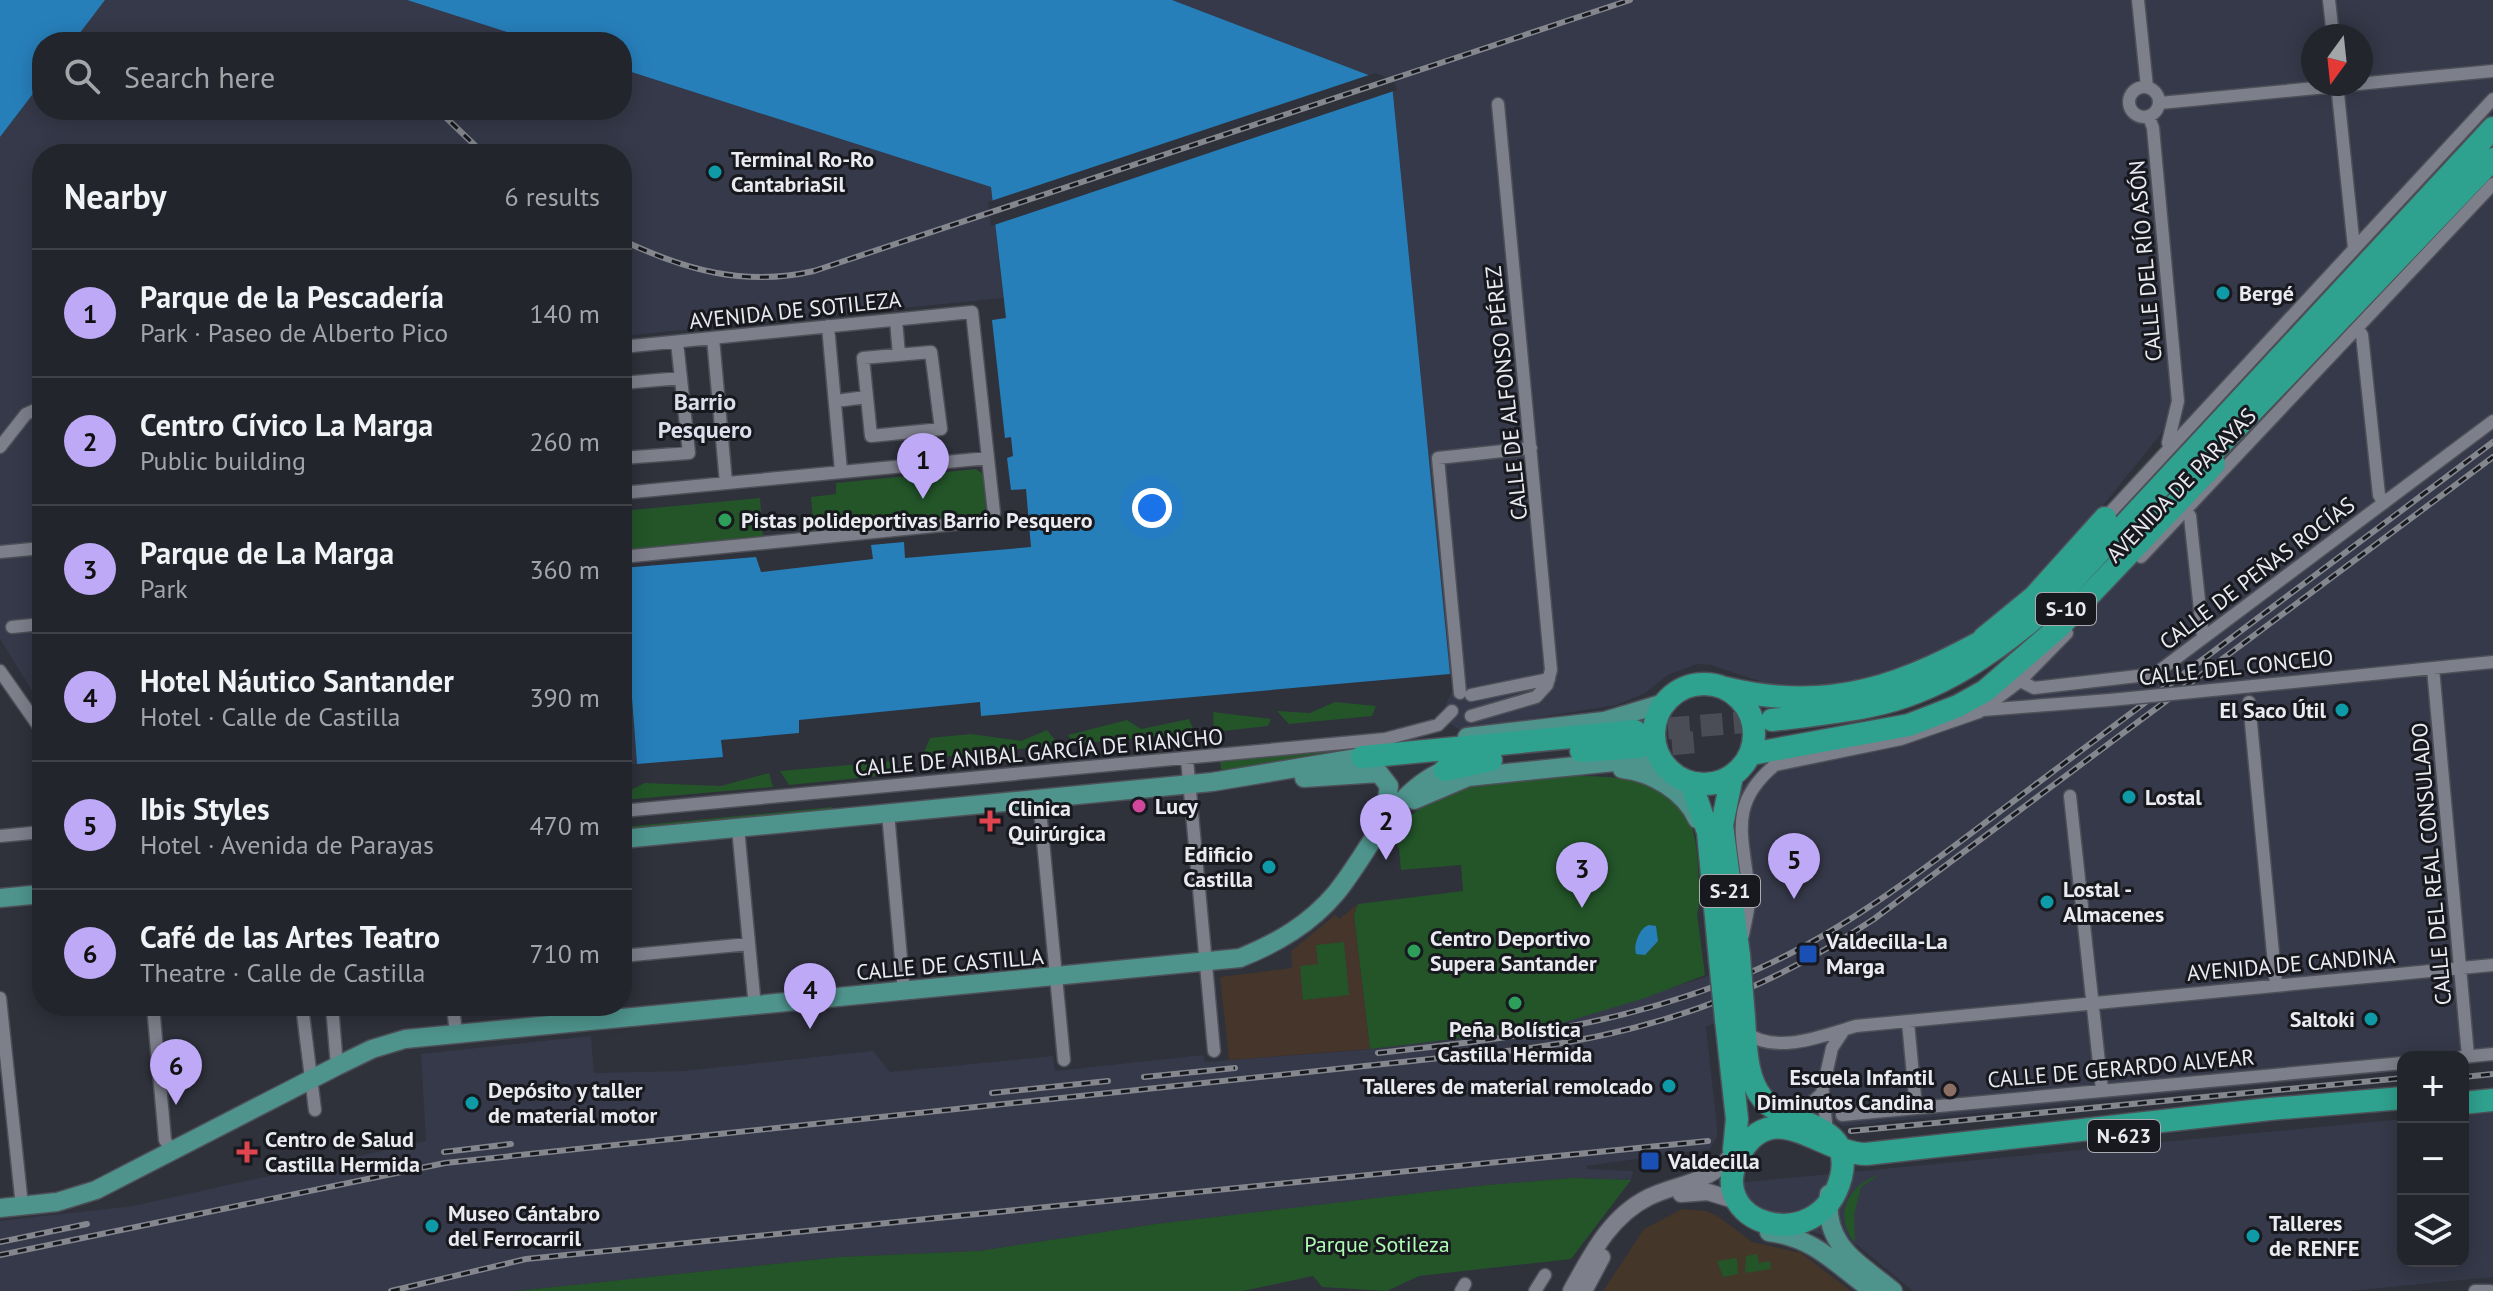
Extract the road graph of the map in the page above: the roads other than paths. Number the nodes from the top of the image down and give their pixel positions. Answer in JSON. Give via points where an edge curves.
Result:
{"nodes":[{"id":1,"x":2138,"y":0,"type":"edge"},
{"id":2,"x":2329,"y":0,"type":"edge"},
{"id":3,"x":2332,"y":24,"type":"edge"},
{"id":4,"x":2493,"y":71,"type":"edge"},
{"id":5,"x":2373,"y":82,"type":"edge"},
{"id":6,"x":2147,"y":87,"type":"junction"},
{"id":7,"x":2301,"y":89,"type":"edge"},
{"id":8,"x":2338,"y":96,"type":"edge"},
{"id":9,"x":2493,"y":99,"type":"edge"},
{"id":10,"x":2160,"y":103,"type":"junction"},
{"id":11,"x":1498,"y":104,"type":"dead end"},
{"id":12,"x":2149,"y":117,"type":"junction"},
{"id":13,"x":2493,"y":128,"type":"edge"},
{"id":14,"x":2493,"y":159,"type":"edge"},
{"id":15,"x":2493,"y":184,"type":"edge"},
{"id":16,"x":2354,"y":248,"type":"junction"},
{"id":17,"x":896,"y":320,"type":"junction"},
{"id":18,"x":828,"y":326,"type":"junction"},
{"id":19,"x":2357,"y":328,"type":"junction"},
{"id":20,"x":713,"y":338,"type":"junction"},
{"id":21,"x":677,"y":342,"type":"junction"},
{"id":22,"x":632,"y":346,"type":"edge"},
{"id":23,"x":899,"y":355,"type":"junction"},
{"id":24,"x":2282,"y":367,"type":"junction"},
{"id":25,"x":681,"y":378,"type":"junction"},
{"id":26,"x":632,"y":382,"type":"edge"},
{"id":27,"x":866,"y":397,"type":"junction"},
{"id":28,"x":836,"y":401,"type":"junction"},
{"id":29,"x":2178,"y":401,"type":"junction"},
{"id":30,"x":32,"y":412,"type":"edge"},
{"id":31,"x":2200,"y":415,"type":"junction"},
{"id":32,"x":2493,"y":421,"type":"edge"},
{"id":33,"x":0,"y":447,"type":"edge"},
{"id":34,"x":1531,"y":448,"type":"junction"},
{"id":35,"x":2164,"y":452,"type":"junction"},
{"id":36,"x":632,"y":457,"type":"edge"},
{"id":37,"x":988,"y":458,"type":"junction"},
{"id":38,"x":841,"y":471,"type":"junction"},
{"id":39,"x":726,"y":483,"type":"junction"},
{"id":40,"x":632,"y":492,"type":"edge"},
{"id":41,"x":2384,"y":503,"type":"junction"},
{"id":42,"x":2186,"y":510,"type":"junction"},
{"id":43,"x":2105,"y":518,"type":"joint"},
{"id":44,"x":32,"y":549,"type":"edge"},
{"id":45,"x":0,"y":552,"type":"edge"},
{"id":46,"x":632,"y":556,"type":"edge"},
{"id":47,"x":2102,"y":589,"type":"junction"},
{"id":48,"x":32,"y":625,"type":"edge"},
{"id":49,"x":12,"y":627,"type":"dead end"},
{"id":50,"x":2203,"y":638,"type":"junction"},
{"id":51,"x":1969,"y":649,"type":"junction"},
{"id":52,"x":2493,"y":662,"type":"edge"},
{"id":53,"x":2433,"y":668,"type":"junction"},
{"id":54,"x":0,"y":671,"type":"edge"},
{"id":55,"x":1549,"y":679,"type":"junction"},
{"id":56,"x":2020,"y":681,"type":"junction"},
{"id":57,"x":1725,"y":688,"type":"junction"},
{"id":58,"x":2249,"y":702,"type":"dead end"},
{"id":59,"x":1664,"y":703,"type":"junction"},
{"id":60,"x":1983,"y":710,"type":"junction"},
{"id":61,"x":1452,"y":711,"type":"dead end"},
{"id":62,"x":1471,"y":716,"type":"dead end"},
{"id":63,"x":32,"y":717,"type":"edge"},
{"id":64,"x":1909,"y":725,"type":"junction"},
{"id":65,"x":1938,"y":726,"type":"junction"},
{"id":66,"x":1774,"y":727,"type":"tunnel mouth"},
{"id":67,"x":1751,"y":754,"type":"junction"},
{"id":68,"x":1362,"y":757,"type":"junction"},
{"id":69,"x":1187,"y":759,"type":"junction"},
{"id":70,"x":1664,"y":764,"type":"junction"},
{"id":71,"x":1584,"y":766,"type":"junction"},
{"id":72,"x":1445,"y":770,"type":"joint"},
{"id":73,"x":1732,"y":776,"type":"junction"},
{"id":74,"x":1217,"y":781,"type":"junction"},
{"id":75,"x":1691,"y":783,"type":"junction"},
{"id":76,"x":1189,"y":784,"type":"junction"},
{"id":77,"x":890,"y":787,"type":"junction"},
{"id":78,"x":2070,"y":796,"type":"dead end"},
{"id":79,"x":1039,"y":799,"type":"junction"},
{"id":80,"x":632,"y":810,"type":"edge"},
{"id":81,"x":890,"y":813,"type":"junction"},
{"id":82,"x":1391,"y":814,"type":"junction"},
{"id":83,"x":32,"y":833,"type":"edge"},
{"id":84,"x":0,"y":836,"type":"edge"},
{"id":85,"x":738,"y":836,"type":"junction"},
{"id":86,"x":632,"y":839,"type":"edge"},
{"id":87,"x":1709,"y":848,"type":"junction"},
{"id":88,"x":32,"y":895,"type":"edge"},
{"id":89,"x":0,"y":898,"type":"edge"},
{"id":90,"x":1318,"y":911,"type":"junction"},
{"id":91,"x":749,"y":944,"type":"junction"},
{"id":92,"x":632,"y":955,"type":"edge"},
{"id":93,"x":1730,"y":958,"type":"junction"},
{"id":94,"x":1206,"y":964,"type":"junction"},
{"id":95,"x":2493,"y":965,"type":"edge"},
{"id":96,"x":2460,"y":968,"type":"junction"},
{"id":97,"x":1058,"y":977,"type":"junction"},
{"id":98,"x":2276,"y":985,"type":"junction"},
{"id":99,"x":904,"y":992,"type":"junction"},
{"id":100,"x":0,"y":998,"type":"edge"},
{"id":101,"x":2092,"y":1003,"type":"junction"},
{"id":102,"x":755,"y":1007,"type":"junction"},
{"id":103,"x":632,"y":1012,"type":"edge"},
{"id":104,"x":154,"y":1016,"type":"edge"},
{"id":105,"x":303,"y":1016,"type":"edge"},
{"id":106,"x":333,"y":1016,"type":"edge"},
{"id":107,"x":454,"y":1016,"type":"edge"},
{"id":108,"x":582,"y":1016,"type":"edge"},
{"id":109,"x":1908,"y":1022,"type":"junction"},
{"id":110,"x":1738,"y":1032,"type":"junction"},
{"id":111,"x":1842,"y":1033,"type":"junction"},
{"id":112,"x":456,"y":1034,"type":"junction"},
{"id":113,"x":1214,"y":1051,"type":"dead end"},
{"id":114,"x":2465,"y":1051,"type":"edge"},
{"id":115,"x":2493,"y":1054,"type":"edge"},
{"id":116,"x":2469,"y":1057,"type":"edge"},
{"id":117,"x":1064,"y":1060,"type":"dead end"},
{"id":118,"x":2397,"y":1064,"type":"edge"},
{"id":119,"x":337,"y":1066,"type":"junction"},
{"id":120,"x":312,"y":1078,"type":"junction"},
{"id":121,"x":2102,"y":1090,"type":"junction"},
{"id":122,"x":2493,"y":1091,"type":"edge"},
{"id":123,"x":2469,"y":1093,"type":"edge"},
{"id":124,"x":1822,"y":1096,"type":"junction"},
{"id":125,"x":2397,"y":1099,"type":"edge"},
{"id":126,"x":2493,"y":1100,"type":"edge"},
{"id":127,"x":2469,"y":1102,"type":"edge"},
{"id":128,"x":1916,"y":1107,"type":"junction"},
{"id":129,"x":2397,"y":1109,"type":"edge"},
{"id":130,"x":315,"y":1110,"type":"dead end"},
{"id":131,"x":1842,"y":1115,"type":"dead end"},
{"id":132,"x":1791,"y":1118,"type":"junction"},
{"id":133,"x":1831,"y":1142,"type":"junction"},
{"id":134,"x":171,"y":1150,"type":"junction"},
{"id":135,"x":1734,"y":1150,"type":"junction"},
{"id":136,"x":1836,"y":1186,"type":"junction"},
{"id":137,"x":1670,"y":1193,"type":"junction"},
{"id":138,"x":1737,"y":1205,"type":"junction"},
{"id":139,"x":22,"y":1206,"type":"junction"},
{"id":140,"x":0,"y":1208,"type":"edge"},
{"id":141,"x":1779,"y":1230,"type":"junction"},
{"id":142,"x":1545,"y":1275,"type":"dead end"},
{"id":143,"x":1578,"y":1287,"type":"edge"},
{"id":144,"x":1535,"y":1291,"type":"edge"},
{"id":145,"x":1873,"y":1291,"type":"edge"},
{"id":146,"x":1893,"y":1291,"type":"edge"},
{"id":147,"x":2475,"y":1291,"type":"edge"},
{"id":148,"x":2490,"y":1291,"type":"edge"}],
"edges":[{"from":1,"to":6,"type":"street"},
{"from":2,"to":3,"type":"street"},
{"from":4,"to":5,"type":"street"},
{"from":6,"to":10,"type":"street"},
{"from":6,"to":12,"type":"street","via":[[2132,93],[2129,106],[2135,115]]},
{"from":7,"to":10,"type":"street"},
{"from":8,"to":16,"type":"street"},
{"from":9,"to":16,"type":"street","name":"AVENIDA DE PARAYAS"},
{"from":10,"to":12,"type":"street"},
{"from":11,"to":34,"type":"street","name":"CALLE DE ALFONSO PÉREZ"},
{"from":12,"to":29,"type":"street","name":"CALLE DEL RÍO ASÓN"},
{"from":13,"to":24,"type":"highway","number":"S-10"},
{"from":14,"to":24,"type":"highway","number":"S-10"},
{"from":15,"to":19,"type":"street","name":"AVENIDA DE PARAYAS"},
{"from":16,"to":31,"type":"street","name":"AVENIDA DE PARAYAS"},
{"from":17,"to":18,"type":"street","name":"AVENIDA DE SOTILEZA"},
{"from":17,"to":23,"type":"street"},
{"from":17,"to":37,"type":"street","name":"AVENIDA DE SOTILEZA","via":[[972,312]]},
{"from":18,"to":20,"type":"street","name":"AVENIDA DE SOTILEZA"},
{"from":18,"to":28,"type":"street"},
{"from":19,"to":41,"type":"street"},
{"from":19,"to":42,"type":"street","name":"AVENIDA DE PARAYAS"},
{"from":20,"to":21,"type":"street","name":"AVENIDA DE SOTILEZA"},
{"from":20,"to":39,"type":"street"},
{"from":21,"to":22,"type":"street","name":"AVENIDA DE SOTILEZA"},
{"from":21,"to":25,"type":"street"},
{"from":23,"to":27,"type":"street","via":[[863,358]]},
{"from":23,"to":27,"type":"street","via":[[931,352],[941,429],[871,436]]},
{"from":24,"to":47,"type":"highway","via":[[2234,444]]},
{"from":24,"to":51,"type":"highway","via":[[2023,619]]},
{"from":24,"to":66,"type":"highway","number":"S-10","via":[[2061,614],[2028,643],[1974,680],[1916,707],[1856,723]]},
{"from":25,"to":26,"type":"street"},
{"from":25,"to":36,"type":"street","via":[[689,453]]},
{"from":27,"to":28,"type":"street"},
{"from":28,"to":38,"type":"street"},
{"from":29,"to":31,"type":"street","via":[[2186,413]]},
{"from":29,"to":35,"type":"street","name":"CALLE DEL RÍO ASÓN"},
{"from":30,"to":33,"type":"street"},
{"from":31,"to":35,"type":"street","name":"AVENIDA DE PARAYAS"},
{"from":32,"to":41,"type":"street","name":"CALLE DE PEÑAS ROCÍAS"},
{"from":34,"to":55,"type":"street","name":"CALLE DE ALFONSO PÉREZ","via":[[1552,657]]},
{"from":34,"to":55,"type":"street","via":[[1438,458],[1465,694]]},
{"from":35,"to":43,"type":"street","name":"AVENIDA DE PARAYAS"},
{"from":37,"to":38,"type":"street"},
{"from":37,"to":46,"type":"street","via":[[994,513],[985,521]]},
{"from":38,"to":39,"type":"street"},
{"from":39,"to":40,"type":"street"},
{"from":41,"to":50,"type":"street","name":"CALLE DE PEÑAS ROCÍAS"},
{"from":42,"to":47,"type":"street","name":"AVENIDA DE PARAYAS"},
{"from":42,"to":50,"type":"street"},
{"from":43,"to":51,"type":"highway","via":[[2034,597]]},
{"from":44,"to":45,"type":"street"},
{"from":47,"to":56,"type":"street","name":"AVENIDA DE PARAYAS"},
{"from":47,"to":64,"type":"highway","via":[[1985,691]]},
{"from":48,"to":49,"type":"street"},
{"from":50,"to":56,"type":"street","name":"CALLE DE PEÑAS ROCÍAS","via":[[2155,674],[2141,678],[2034,688]]},
{"from":51,"to":57,"type":"highway","via":[[1906,679],[1830,697],[1771,699]]},
{"from":52,"to":53,"type":"street","name":"CALLE DEL CONCEJO"},
{"from":53,"to":60,"type":"street","name":"CALLE DEL CONCEJO","bridge":true},
{"from":53,"to":96,"type":"street","name":"CALLE DEL REAL CONSULADO"},
{"from":54,"to":63,"type":"street"},
{"from":55,"to":62,"type":"street","via":[[1536,697]]},
{"from":56,"to":60,"type":"street","name":"AVENIDA DE PARAYAS"},
{"from":57,"to":59,"type":"highway","via":[[1697,684]]},
{"from":57,"to":67,"type":"highway","via":[[1744,703],[1754,723]]},
{"from":58,"to":98,"type":"street"},
{"from":59,"to":68,"type":"main road","via":[[1604,721],[1478,735]]},
{"from":59,"to":70,"type":"highway","via":[[1654,735]]},
{"from":60,"to":65,"type":"street","name":"AVENIDA DE PARAYAS"},
{"from":61,"to":69,"type":"street","name":"CALLE DE ANIBAL GARCÍA DE RIANCHO","via":[[1438,725],[1385,739]]},
{"from":64,"to":65,"type":"highway"},
{"from":64,"to":67,"type":"highway"},
{"from":65,"to":93,"type":"street","name":"AVENIDA DE PARAYAS","via":[[1775,765],[1762,775],[1743,805],[1749,901]]},
{"from":67,"to":73,"type":"highway"},
{"from":68,"to":72,"type":"highway","via":[[1637,739]]},
{"from":68,"to":74,"type":"main road"},
{"from":69,"to":76,"type":"street"},
{"from":69,"to":77,"type":"street","name":"CALLE DE ANIBAL GARCÍA DE RIANCHO"},
{"from":70,"to":71,"type":"main road"},
{"from":70,"to":75,"type":"highway"},
{"from":71,"to":82,"type":"main road","via":[[1453,781]]},
{"from":71,"to":87,"type":"main road","via":[[1635,770],[1665,784],[1692,808]]},
{"from":72,"to":82,"type":"main road","name":"CALLE DE CASTILLA","via":[[1420,783]]},
{"from":73,"to":75,"type":"highway","via":[[1713,784]]},
{"from":73,"to":93,"type":"highway","number":"S-21","via":[[1722,825]]},
{"from":74,"to":76,"type":"main road"},
{"from":74,"to":90,"type":"main road","via":[[1367,772],[1386,778],[1387,799]]},
{"from":75,"to":87,"type":"highway","number":"S-21","via":[[1705,817]]},
{"from":76,"to":79,"type":"main road"},
{"from":76,"to":94,"type":"street"},
{"from":77,"to":80,"type":"street","name":"CALLE DE ANIBAL GARCÍA DE RIANCHO"},
{"from":77,"to":81,"type":"street"},
{"from":78,"to":101,"type":"street"},
{"from":79,"to":81,"type":"main road"},
{"from":79,"to":97,"type":"street"},
{"from":81,"to":85,"type":"main road"},
{"from":81,"to":99,"type":"street"},
{"from":82,"to":90,"type":"main road","name":"CALLE DE CASTILLA"},
{"from":83,"to":84,"type":"street"},
{"from":85,"to":86,"type":"main road"},
{"from":85,"to":91,"type":"street"},
{"from":87,"to":93,"type":"highway","number":"S-21"},
{"from":88,"to":89,"type":"main road"},
{"from":90,"to":94,"type":"main road","name":"CALLE DE CASTILLA","via":[[1272,945]]},
{"from":91,"to":92,"type":"street"},
{"from":91,"to":102,"type":"street"},
{"from":93,"to":110,"type":"highway","number":"S-21","bridge":true},
{"from":94,"to":97,"type":"main road","name":"CALLE DE CASTILLA"},
{"from":94,"to":113,"type":"street"},
{"from":95,"to":96,"type":"street","name":"AVENIDA DE CANDINA"},
{"from":96,"to":98,"type":"street","name":"AVENIDA DE CANDINA"},
{"from":96,"to":114,"type":"street","name":"CALLE DEL REAL CONSULADO"},
{"from":97,"to":99,"type":"main road","name":"CALLE DE CASTILLA"},
{"from":97,"to":117,"type":"street"},
{"from":98,"to":101,"type":"street","name":"AVENIDA DE CANDINA"},
{"from":99,"to":102,"type":"main road","name":"CALLE DE CASTILLA"},
{"from":100,"to":139,"type":"street"},
{"from":101,"to":109,"type":"street","name":"AVENIDA DE CANDINA"},
{"from":101,"to":121,"type":"street"},
{"from":102,"to":103,"type":"main road","name":"CALLE DE CASTILLA"},
{"from":104,"to":134,"type":"street","via":[[165,1140]]},
{"from":105,"to":120,"type":"street"},
{"from":106,"to":119,"type":"street"},
{"from":107,"to":112,"type":"street"},
{"from":108,"to":112,"type":"main road","name":"CALLE DE CASTILLA"},
{"from":109,"to":111,"type":"street","name":"AVENIDA DE CANDINA","via":[[1856,1026]]},
{"from":109,"to":128,"type":"street"},
{"from":110,"to":111,"type":"street","name":"AVENIDA DE CANDINA","via":[[1768,1043]]},
{"from":110,"to":124,"type":"street","via":[[1759,1084],[1774,1103],[1798,1111]]},
{"from":110,"to":132,"type":"highway","number":"S-21","via":[[1752,1094],[1767,1114]]},
{"from":110,"to":135,"type":"highway","number":"S-21"},
{"from":111,"to":124,"type":"street","via":[[1832,1048]]},
{"from":112,"to":119,"type":"main road","name":"CALLE DE CASTILLA","via":[[405,1039]]},
{"from":115,"to":116,"type":"street"},
{"from":118,"to":121,"type":"street","name":"CALLE DE GERARDO ALVEAR"},
{"from":119,"to":120,"type":"main road","name":"CALLE DE CASTILLA"},
{"from":120,"to":130,"type":"street"},
{"from":120,"to":134,"type":"main road","name":"CALLE DE CASTILLA"},
{"from":121,"to":128,"type":"street","name":"CALLE DE GERARDO ALVEAR"},
{"from":122,"to":123,"type":"highway"},
{"from":124,"to":132,"type":"street"},
{"from":124,"to":133,"type":"street"},
{"from":125,"to":133,"type":"highway","number":"N-623","via":[[1940,1144],[1857,1149]]},
{"from":126,"to":127,"type":"highway"},
{"from":128,"to":131,"type":"street","name":"CALLE DE GERARDO ALVEAR"},
{"from":129,"to":136,"type":"highway","number":"N-623","via":[[1888,1160],[1865,1165]]},
{"from":132,"to":133,"type":"highway","number":"S-21"},
{"from":132,"to":135,"type":"highway","via":[[1758,1126]]},
{"from":133,"to":135,"type":"highway","via":[[1780,1127],[1760,1132]]},
{"from":133,"to":136,"type":"highway","via":[[1842,1167]]},
{"from":134,"to":139,"type":"main road","name":"CALLE DE CASTILLA","via":[[96,1190]]},
{"from":135,"to":137,"type":"main road","via":[[1702,1179]]},
{"from":135,"to":138,"type":"highway","number":"S-21"},
{"from":136,"to":138,"type":"highway","via":[[1796,1217],[1772,1218]]},
{"from":136,"to":141,"type":"highway","via":[[1806,1221]]},
{"from":136,"to":146,"type":"main road","via":[[1829,1223],[1838,1244]]},
{"from":137,"to":138,"type":"main road","via":[[1698,1191]]},
{"from":137,"to":143,"type":"main road","via":[[1616,1235]]},
{"from":137,"to":143,"type":"main road","via":[[1632,1207],[1608,1231]]},
{"from":138,"to":141,"type":"highway"},
{"from":139,"to":140,"type":"main road","name":"CALLE DE CASTILLA"},
{"from":141,"to":145,"type":"main road","via":[[1820,1242]]},
{"from":142,"to":144,"type":"street"},
{"from":147,"to":148,"type":"street"}]}
